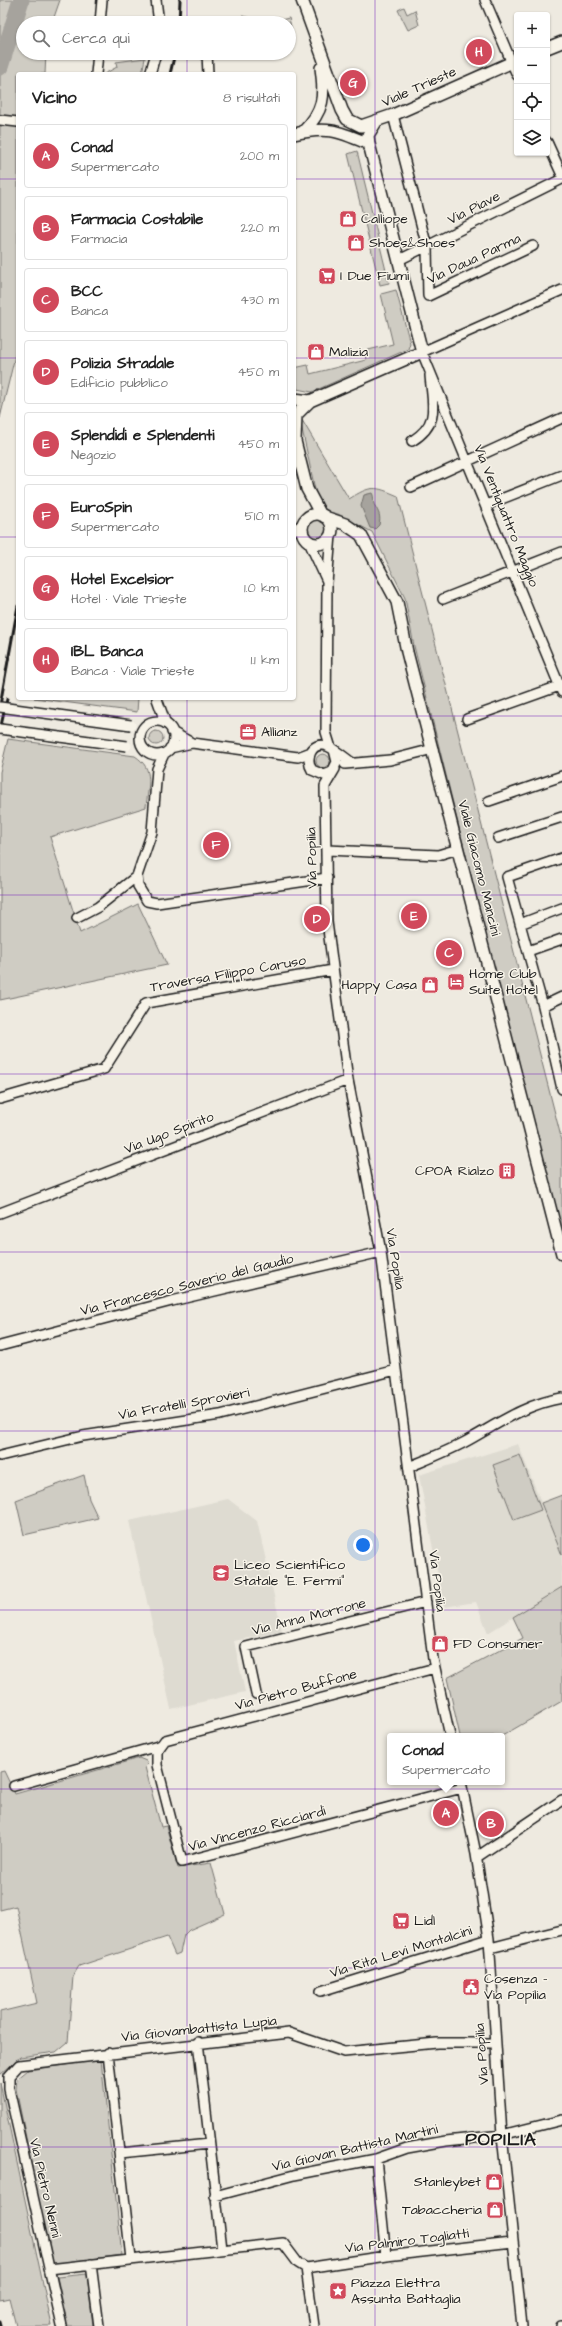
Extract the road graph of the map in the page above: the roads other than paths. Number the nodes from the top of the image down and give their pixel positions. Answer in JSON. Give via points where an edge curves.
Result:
{"nodes":[{"id":1,"x":102,"y":0,"type":"edge"},
{"id":2,"x":156,"y":0,"type":"edge"},
{"id":3,"x":302,"y":0,"type":"edge"},
{"id":4,"x":485,"y":0,"type":"edge"},
{"id":5,"x":101,"y":16,"type":"edge"},
{"id":6,"x":157,"y":16,"type":"edge"},
{"id":7,"x":562,"y":42,"type":"edge"},
{"id":8,"x":550,"y":47,"type":"edge"},
{"id":9,"x":319,"y":51,"type":"junction"},
{"id":10,"x":97,"y":60,"type":"edge"},
{"id":11,"x":154,"y":60,"type":"edge"},
{"id":12,"x":208,"y":60,"type":"edge"},
{"id":13,"x":514,"y":61,"type":"edge"},
{"id":14,"x":96,"y":72,"type":"edge"},
{"id":15,"x":151,"y":72,"type":"edge"},
{"id":16,"x":208,"y":72,"type":"edge"},
{"id":17,"x":393,"y":115,"type":"junction"},
{"id":18,"x":0,"y":120,"type":"edge"},
{"id":19,"x":16,"y":122,"type":"edge"},
{"id":20,"x":376,"y":122,"type":"junction"},
{"id":21,"x":299,"y":133,"type":"edge"},
{"id":22,"x":369,"y":144,"type":"junction"},
{"id":23,"x":550,"y":149,"type":"edge"},
{"id":24,"x":562,"y":175,"type":"edge"},
{"id":25,"x":562,"y":179,"type":"edge"},
{"id":26,"x":534,"y":246,"type":"dead end"},
{"id":27,"x":427,"y":247,"type":"junction"},
{"id":28,"x":399,"y":260,"type":"junction"},
{"id":29,"x":562,"y":290,"type":"edge"},
{"id":30,"x":422,"y":352,"type":"junction"},
{"id":31,"x":430,"y":367,"type":"junction"},
{"id":32,"x":296,"y":399,"type":"edge"},
{"id":33,"x":310,"y":401,"type":"junction"},
{"id":34,"x":296,"y":415,"type":"edge"},
{"id":35,"x":562,"y":418,"type":"edge"},
{"id":36,"x":412,"y":441,"type":"dead end"},
{"id":37,"x":296,"y":446,"type":"edge"},
{"id":38,"x":468,"y":461,"type":"junction"},
{"id":39,"x":562,"y":475,"type":"edge"},
{"id":40,"x":410,"y":487,"type":"dead end"},
{"id":41,"x":307,"y":489,"type":"junction"},
{"id":42,"x":486,"y":505,"type":"junction"},
{"id":43,"x":323,"y":516,"type":"junction"},
{"id":44,"x":302,"y":524,"type":"edge"},
{"id":45,"x":330,"y":535,"type":"junction"},
{"id":46,"x":309,"y":542,"type":"junction"},
{"id":47,"x":562,"y":552,"type":"edge"},
{"id":48,"x":513,"y":571,"type":"junction"},
{"id":49,"x":327,"y":583,"type":"junction"},
{"id":50,"x":443,"y":599,"type":"dead end"},
{"id":51,"x":561,"y":688,"type":"edge"},
{"id":52,"x":157,"y":700,"type":"edge"},
{"id":53,"x":158,"y":700,"type":"edge"},
{"id":54,"x":0,"y":707,"type":"edge"},
{"id":55,"x":467,"y":719,"type":"dead end"},
{"id":56,"x":166,"y":724,"type":"junction"},
{"id":57,"x":147,"y":725,"type":"junction"},
{"id":58,"x":0,"y":729,"type":"edge"},
{"id":59,"x":172,"y":732,"type":"junction"},
{"id":60,"x":326,"y":732,"type":"junction"},
{"id":61,"x":192,"y":743,"type":"junction"},
{"id":62,"x":142,"y":748,"type":"junction"},
{"id":63,"x":314,"y":749,"type":"junction"},
{"id":64,"x":332,"y":749,"type":"junction"},
{"id":65,"x":433,"y":749,"type":"junction"},
{"id":66,"x":167,"y":751,"type":"junction"},
{"id":67,"x":150,"y":754,"type":"junction"},
{"id":68,"x":298,"y":757,"type":"junction"},
{"id":69,"x":351,"y":762,"type":"junction"},
{"id":70,"x":335,"y":768,"type":"junction"},
{"id":71,"x":157,"y":769,"type":"junction"},
{"id":72,"x":311,"y":769,"type":"junction"},
{"id":73,"x":562,"y":776,"type":"edge"},
{"id":74,"x":325,"y":786,"type":"junction"},
{"id":75,"x":489,"y":801,"type":"dead end"},
{"id":76,"x":562,"y":817,"type":"edge"},
{"id":77,"x":498,"y":838,"type":"dead end"},
{"id":78,"x":458,"y":849,"type":"junction"},
{"id":79,"x":327,"y":850,"type":"junction"},
{"id":80,"x":562,"y":858,"type":"edge"},
{"id":81,"x":137,"y":876,"type":"junction"},
{"id":82,"x":327,"y":878,"type":"junction"},
{"id":83,"x":562,"y":908,"type":"edge"},
{"id":84,"x":77,"y":918,"type":"dead end"},
{"id":85,"x":520,"y":924,"type":"junction"},
{"id":86,"x":562,"y":939,"type":"edge"},
{"id":87,"x":528,"y":951,"type":"junction"},
{"id":88,"x":333,"y":970,"type":"junction"},
{"id":89,"x":562,"y":997,"type":"edge"},
{"id":90,"x":543,"y":1006,"type":"junction"},
{"id":91,"x":560,"y":1072,"type":"edge"},
{"id":92,"x":348,"y":1080,"type":"junction"},
{"id":93,"x":562,"y":1089,"type":"edge"},
{"id":94,"x":0,"y":1098,"type":"edge"},
{"id":95,"x":0,"y":1213,"type":"edge"},
{"id":96,"x":381,"y":1252,"type":"junction"},
{"id":97,"x":562,"y":1254,"type":"edge"},
{"id":98,"x":0,"y":1346,"type":"edge"},
{"id":99,"x":396,"y":1370,"type":"junction"},
{"id":100,"x":562,"y":1398,"type":"edge"},
{"id":101,"x":0,"y":1456,"type":"edge"},
{"id":102,"x":408,"y":1466,"type":"junction"},
{"id":103,"x":426,"y":1602,"type":"junction"},
{"id":104,"x":435,"y":1668,"type":"junction"},
{"id":105,"x":256,"y":1694,"type":"dead end"},
{"id":106,"x":449,"y":1733,"type":"edge"},
{"id":107,"x":162,"y":1743,"type":"junction"},
{"id":108,"x":461,"y":1785,"type":"edge"},
{"id":109,"x":14,"y":1786,"type":"dead end"},
{"id":110,"x":562,"y":1800,"type":"edge"},
{"id":111,"x":477,"y":1857,"type":"junction"},
{"id":112,"x":562,"y":1930,"type":"edge"},
{"id":113,"x":489,"y":1943,"type":"junction"},
{"id":114,"x":321,"y":1991,"type":"dead end"},
{"id":115,"x":198,"y":2042,"type":"junction"},
{"id":116,"x":495,"y":2043,"type":"junction"},
{"id":117,"x":108,"y":2053,"type":"junction"},
{"id":118,"x":24,"y":2063,"type":"joint"},
{"id":119,"x":562,"y":2120,"type":"edge"},
{"id":120,"x":502,"y":2135,"type":"junction"},
{"id":121,"x":209,"y":2144,"type":"junction"},
{"id":122,"x":120,"y":2153,"type":"junction"},
{"id":123,"x":376,"y":2159,"type":"junction"},
{"id":124,"x":215,"y":2196,"type":"junction"},
{"id":125,"x":512,"y":2242,"type":"junction"},
{"id":126,"x":222,"y":2249,"type":"junction"},
{"id":127,"x":386,"y":2256,"type":"junction"},
{"id":128,"x":131,"y":2259,"type":"junction"},
{"id":129,"x":92,"y":2264,"type":"junction"},
{"id":130,"x":306,"y":2268,"type":"junction"},
{"id":131,"x":49,"y":2269,"type":"junction"},
{"id":132,"x":62,"y":2326,"type":"edge"},
{"id":133,"x":99,"y":2326,"type":"edge"},
{"id":134,"x":314,"y":2326,"type":"edge"},
{"id":135,"x":522,"y":2326,"type":"edge"}],
"edges":[{"from":1,"to":5,"type":"street"},
{"from":2,"to":6,"type":"street"},
{"from":3,"to":9,"type":"street"},
{"from":4,"to":13,"type":"street"},
{"from":7,"to":8,"type":"street"},
{"from":9,"to":20,"type":"street","name":"Viale Trieste","via":[[347,119],[361,126]]},
{"from":9,"to":21,"type":"street","via":[[323,100],[319,113]]},
{"from":10,"to":14,"type":"street"},
{"from":11,"to":15,"type":"street"},
{"from":12,"to":16,"type":"street"},
{"from":13,"to":17,"type":"street","name":"Viale Trieste"},
{"from":17,"to":20,"type":"street","name":"Viale Trieste"},
{"from":17,"to":27,"type":"street"},
{"from":18,"to":19,"type":"street"},
{"from":20,"to":22,"type":"street","via":[[368,135]]},
{"from":21,"to":22,"type":"street","via":[[335,130]]},
{"from":22,"to":28,"type":"street"},
{"from":23,"to":24,"type":"street"},
{"from":25,"to":27,"type":"street","name":"Via Piave"},
{"from":26,"to":27,"type":"street","name":"Via Daua Parma","via":[[429,297]]},
{"from":27,"to":28,"type":"street","name":"Via Piave"},
{"from":28,"to":30,"type":"street"},
{"from":29,"to":30,"type":"street"},
{"from":30,"to":31,"type":"street","name":"Via Ventiquattro Maggio"},
{"from":30,"to":33,"type":"street"},
{"from":31,"to":36,"type":"street","via":[[432,421],[423,434]]},
{"from":31,"to":38,"type":"street","name":"Via Ventiquattro Maggio"},
{"from":32,"to":33,"type":"street"},
{"from":33,"to":34,"type":"street"},
{"from":35,"to":38,"type":"street"},
{"from":37,"to":41,"type":"street"},
{"from":38,"to":40,"type":"street"},
{"from":38,"to":42,"type":"street","name":"Via Ventiquattro Maggio"},
{"from":39,"to":42,"type":"street"},
{"from":41,"to":43,"type":"street"},
{"from":41,"to":44,"type":"street"},
{"from":42,"to":48,"type":"street","name":"Via Ventiquattro Maggio"},
{"from":43,"to":44,"type":"street"},
{"from":43,"to":45,"type":"street","via":[[331,525]]},
{"from":43,"to":65,"type":"street","name":"Viale Giacomo Mancini","via":[[345,524],[361,535],[397,602],[407,652]]},
{"from":44,"to":46,"type":"street","via":[[303,534]]},
{"from":45,"to":46,"type":"street","via":[[321,543]]},
{"from":45,"to":49,"type":"street"},
{"from":46,"to":49,"type":"street"},
{"from":47,"to":48,"type":"street"},
{"from":48,"to":50,"type":"street"},
{"from":48,"to":51,"type":"street","name":"Via Ventiquattro Maggio"},
{"from":49,"to":60,"type":"street"},
{"from":51,"to":55,"type":"street"},
{"from":52,"to":57,"type":"street","via":[[154,714]]},
{"from":53,"to":56,"type":"street"},
{"from":54,"to":57,"type":"street","bridge":true},
{"from":56,"to":57,"type":"street","via":[[161,722]]},
{"from":56,"to":59,"type":"street"},
{"from":57,"to":62,"type":"street","via":[[139,739]]},
{"from":58,"to":62,"type":"street","bridge":true},
{"from":59,"to":61,"type":"street"},
{"from":59,"to":66,"type":"street","via":[[173,743]]},
{"from":60,"to":63,"type":"street"},
{"from":60,"to":64,"type":"street"},
{"from":61,"to":66,"type":"street"},
{"from":61,"to":68,"type":"street"},
{"from":62,"to":67,"type":"street"},
{"from":63,"to":64,"type":"street","via":[[324,745]]},
{"from":63,"to":68,"type":"street"},
{"from":63,"to":72,"type":"street","via":[[308,760]]},
{"from":64,"to":69,"type":"street"},
{"from":64,"to":70,"type":"street","via":[[338,758]]},
{"from":65,"to":69,"type":"street","via":[[390,760]]},
{"from":65,"to":78,"type":"street","name":"Viale Giacomo Mancini"},
{"from":66,"to":67,"type":"street"},
{"from":66,"to":71,"type":"street"},
{"from":67,"to":71,"type":"street"},
{"from":68,"to":72,"type":"street"},
{"from":69,"to":70,"type":"street"},
{"from":70,"to":72,"type":"street","via":[[324,775]]},
{"from":70,"to":74,"type":"street"},
{"from":71,"to":81,"type":"street","via":[[152,832]]},
{"from":72,"to":74,"type":"street"},
{"from":73,"to":75,"type":"street"},
{"from":74,"to":79,"type":"street","name":"Via Popilia"},
{"from":76,"to":77,"type":"street"},
{"from":78,"to":79,"type":"street","via":[[438,855]]},
{"from":78,"to":97,"type":"street","name":"Viale Giacomo Mancini"},
{"from":79,"to":82,"type":"street","name":"Via Popilia"},
{"from":80,"to":85,"type":"street","via":[[507,877]]},
{"from":81,"to":82,"type":"street","via":[[144,898],[157,902]]},
{"from":81,"to":84,"type":"street","via":[[98,907]]},
{"from":82,"to":88,"type":"street","name":"Via Popilia","via":[[327,922]]},
{"from":83,"to":85,"type":"street"},
{"from":85,"to":87,"type":"street"},
{"from":86,"to":87,"type":"street"},
{"from":87,"to":90,"type":"street"},
{"from":88,"to":92,"type":"street","name":"Via Popilia"},
{"from":88,"to":94,"type":"street","name":"Traversa Filippo Caruso","via":[[146,1003],[104,1069]]},
{"from":89,"to":90,"type":"street"},
{"from":90,"to":91,"type":"street"},
{"from":91,"to":93,"type":"street"},
{"from":92,"to":95,"type":"street","name":"Via Ugo Spirito"},
{"from":92,"to":96,"type":"street","name":"Via Popilia"},
{"from":96,"to":98,"type":"street","name":"Via Francesco Saverio del Gaudio","via":[[172,1301]]},
{"from":96,"to":99,"type":"street","name":"Via Popilia"},
{"from":99,"to":101,"type":"street","name":"Via Fratelli Sprovieri","via":[[220,1415],[84,1436]]},
{"from":99,"to":102,"type":"street","name":"Via Popilia"},
{"from":100,"to":102,"type":"street","via":[[508,1416],[454,1447]]},
{"from":102,"to":103,"type":"street","name":"Via Popilia"},
{"from":103,"to":104,"type":"street","name":"Via Popilia"},
{"from":103,"to":105,"type":"street","name":"Via Anna Morrone","via":[[246,1647]]},
{"from":104,"to":106,"type":"street","name":"Via Popilia"},
{"from":104,"to":107,"type":"street","name":"Via Pietro Buffone"},
{"from":107,"to":108,"type":"street","name":"Via Vincenzo Ricciardi","via":[[157,1765],[182,1862],[349,1819]]},
{"from":107,"to":109,"type":"street","name":"Via Pietro Buffone"},
{"from":108,"to":111,"type":"street","name":"Via Popilia"},
{"from":110,"to":111,"type":"street"},
{"from":111,"to":113,"type":"street","name":"Via Popilia"},
{"from":112,"to":113,"type":"street","name":"Via Rita Levi Montalcini"},
{"from":113,"to":114,"type":"street","name":"Via Rita Levi Montalcini"},
{"from":113,"to":116,"type":"street","name":"Via Popilia"},
{"from":115,"to":116,"type":"street","name":"Via Giovambattista Lupia","via":[[289,2033],[344,2052],[437,2043]]},
{"from":115,"to":117,"type":"street","name":"Via Giovambattista Lupia"},
{"from":115,"to":121,"type":"street"},
{"from":116,"to":120,"type":"street","name":"Via Popilia"},
{"from":117,"to":118,"type":"street","name":"Via Giovambattista Lupia"},
{"from":117,"to":122,"type":"street"},
{"from":118,"to":131,"type":"street","name":"Via Pietro Nenni","via":[[14,2069],[9,2076],[8,2089]]},
{"from":119,"to":120,"type":"street","name":"Via Giovan Battista Martini"},
{"from":120,"to":123,"type":"street","name":"Via Giovan Battista Martini","via":[[407,2148]]},
{"from":120,"to":125,"type":"street","name":"Via Popilia"},
{"from":121,"to":122,"type":"street"},
{"from":121,"to":124,"type":"street"},
{"from":122,"to":128,"type":"street"},
{"from":123,"to":124,"type":"street","name":"Via Giovan Battista Martini","via":[[294,2175]]},
{"from":123,"to":127,"type":"street"},
{"from":124,"to":126,"type":"street"},
{"from":125,"to":127,"type":"street","name":"Via Palmiro Togliatti"},
{"from":125,"to":135,"type":"street","name":"Via Popilia"},
{"from":126,"to":128,"type":"street"},
{"from":126,"to":130,"type":"street","via":[[283,2243],[298,2263]]},
{"from":127,"to":130,"type":"street","name":"Via Palmiro Togliatti"},
{"from":128,"to":129,"type":"street"},
{"from":129,"to":131,"type":"street"},
{"from":129,"to":133,"type":"street"},
{"from":130,"to":134,"type":"street"},
{"from":131,"to":132,"type":"street","name":"Via Pietro Nenni"}]}
